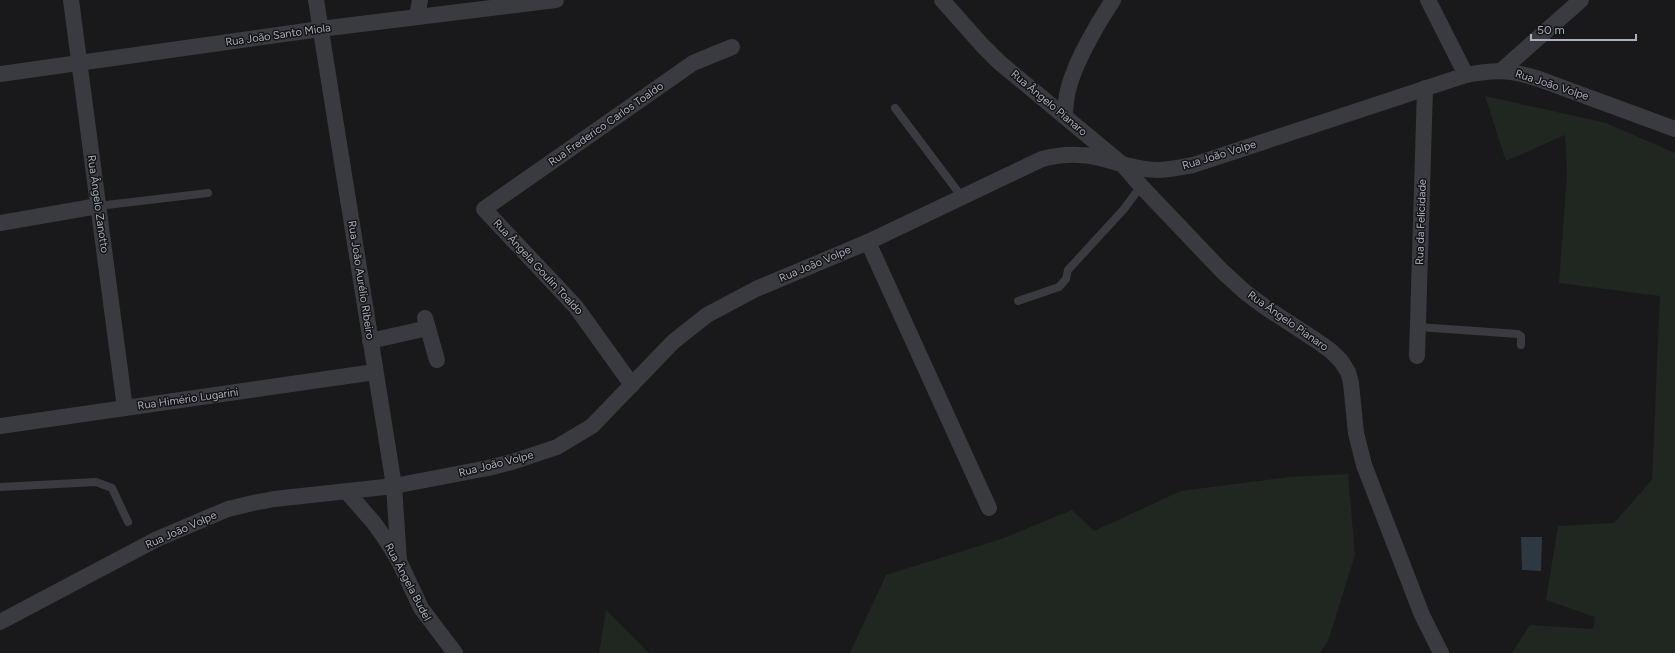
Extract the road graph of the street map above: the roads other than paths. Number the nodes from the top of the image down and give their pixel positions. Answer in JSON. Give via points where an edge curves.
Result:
{"nodes":[{"id":1,"x":71,"y":0,"type":"edge"},
{"id":2,"x":316,"y":0,"type":"edge"},
{"id":3,"x":556,"y":0,"type":"edge"},
{"id":4,"x":942,"y":0,"type":"edge"},
{"id":5,"x":1113,"y":0,"type":"edge"},
{"id":6,"x":1581,"y":0,"type":"edge"},
{"id":7,"x":1431,"y":1,"type":"edge"},
{"id":8,"x":419,"y":8,"type":"edge"},
{"id":9,"x":320,"y":29,"type":"junction"},
{"id":10,"x":732,"y":47,"type":"dead end"},
{"id":11,"x":79,"y":63,"type":"junction"},
{"id":12,"x":1502,"y":70,"type":"junction"},
{"id":13,"x":0,"y":74,"type":"edge"},
{"id":14,"x":1466,"y":75,"type":"junction"},
{"id":15,"x":1425,"y":88,"type":"junction"},
{"id":16,"x":895,"y":108,"type":"dead end"},
{"id":17,"x":1065,"y":116,"type":"junction"},
{"id":18,"x":1675,"y":129,"type":"edge"},
{"id":19,"x":1123,"y":165,"type":"junction"},
{"id":20,"x":1142,"y":186,"type":"junction"},
{"id":21,"x":208,"y":193,"type":"dead end"},
{"id":22,"x":962,"y":197,"type":"junction"},
{"id":23,"x":98,"y":206,"type":"junction"},
{"id":24,"x":484,"y":209,"type":"joint"},
{"id":25,"x":0,"y":223,"type":"edge"},
{"id":26,"x":868,"y":242,"type":"junction"},
{"id":27,"x":1018,"y":301,"type":"dead end"},
{"id":28,"x":1418,"y":327,"type":"junction"},
{"id":29,"x":370,"y":341,"type":"junction"},
{"id":30,"x":1521,"y":345,"type":"dead end"},
{"id":31,"x":1417,"y":356,"type":"dead end"},
{"id":32,"x":437,"y":360,"type":"dead end"},
{"id":33,"x":375,"y":372,"type":"junction"},
{"id":34,"x":632,"y":385,"type":"junction"},
{"id":35,"x":125,"y":408,"type":"junction"},
{"id":36,"x":0,"y":426,"type":"edge"},
{"id":37,"x":394,"y":486,"type":"junction"},
{"id":38,"x":0,"y":487,"type":"edge"},
{"id":39,"x":346,"y":492,"type":"junction"},
{"id":40,"x":989,"y":508,"type":"dead end"},
{"id":41,"x":128,"y":522,"type":"dead end"},
{"id":42,"x":399,"y":561,"type":"junction"},
{"id":43,"x":0,"y":622,"type":"edge"},
{"id":44,"x":454,"y":653,"type":"edge"},
{"id":45,"x":1441,"y":653,"type":"edge"}],
"edges":[{"from":1,"to":11,"type":"street","name":"Rua Ângelo Zanotto"},
{"from":2,"to":9,"type":"street","name":"Rua João Aurélio Ribeiro"},
{"from":3,"to":8,"type":"street","name":"Rua João Santo Miola"},
{"from":4,"to":17,"type":"street","name":"Rua Ângelo Pianaro","via":[[982,45]]},
{"from":5,"to":17,"type":"street","via":[[1081,57],[1067,94]]},
{"from":6,"to":12,"type":"street"},
{"from":7,"to":14,"type":"street"},
{"from":8,"to":9,"type":"street","name":"Rua João Santo Miola"},
{"from":9,"to":11,"type":"street","name":"Rua João Santo Miola"},
{"from":9,"to":29,"type":"street","name":"Rua João Aurélio Ribeiro"},
{"from":10,"to":24,"type":"street","name":"Rua Frederico Carlos Toaldo","via":[[693,63]]},
{"from":11,"to":13,"type":"street","name":"Rua João Santo Miola"},
{"from":11,"to":23,"type":"street","name":"Rua Ângelo Zanotto"},
{"from":12,"to":14,"type":"street","name":"Rua João Volpe"},
{"from":12,"to":18,"type":"street","name":"Rua João Volpe","via":[[1538,79]]},
{"from":14,"to":15,"type":"street","name":"Rua João Volpe"},
{"from":15,"to":19,"type":"street","name":"Rua João Volpe","via":[[1194,165],[1156,170]]},
{"from":15,"to":28,"type":"street","name":"Rua da Felicidade"},
{"from":16,"to":22,"type":"lane"},
{"from":17,"to":19,"type":"street","name":"Rua Ângelo Pianaro"},
{"from":19,"to":20,"type":"street","name":"Rua Ângelo Pianaro"},
{"from":19,"to":22,"type":"street","name":"Rua João Volpe","via":[[1086,155],[1057,155],[1026,165]]},
{"from":20,"to":27,"type":"lane","via":[[1068,270],[1066,279],[1059,288]]},
{"from":20,"to":45,"type":"street","name":"Rua Ângelo Pianaro","via":[[1245,292],[1317,341],[1341,361],[1351,383],[1356,433],[1364,465],[1422,615]]},
{"from":21,"to":23,"type":"lane"},
{"from":22,"to":26,"type":"street","name":"Rua João Volpe"},
{"from":23,"to":25,"type":"street"},
{"from":23,"to":35,"type":"street","name":"Rua Ângelo Zanotto"},
{"from":24,"to":34,"type":"street","name":"Rua Ângela Goulin Toaldo","via":[[576,307]]},
{"from":26,"to":34,"type":"street","name":"Rua João Volpe","via":[[756,289],[707,315],[674,342]]},
{"from":26,"to":40,"type":"street"},
{"from":28,"to":30,"type":"lane","via":[[1518,334],[1521,336]]},
{"from":28,"to":31,"type":"street","name":"Rua da Felicidade"},
{"from":29,"to":32,"type":"street","via":[[427,323]]},
{"from":29,"to":33,"type":"street","name":"Rua João Aurélio Ribeiro"},
{"from":33,"to":35,"type":"street","name":"Rua Himério Lugarini"},
{"from":33,"to":37,"type":"street","name":"Rua João Aurélio Ribeiro"},
{"from":34,"to":37,"type":"street","name":"Rua João Volpe","via":[[592,426],[557,447],[488,468]]},
{"from":35,"to":36,"type":"street","name":"Rua Himério Lugarini"},
{"from":37,"to":39,"type":"street","name":"Rua João Volpe"},
{"from":37,"to":42,"type":"street","name":"Rua João Aurélio Ribeiro"},
{"from":38,"to":41,"type":"lane","via":[[96,482],[112,488]]},
{"from":39,"to":42,"type":"street","name":"Rua Ângela Budel","via":[[374,523]]},
{"from":39,"to":43,"type":"street","name":"Rua João Volpe","via":[[252,503],[228,509],[156,539]]},
{"from":42,"to":44,"type":"street","name":"Rua Ângela Budel","via":[[420,608]]}]}
